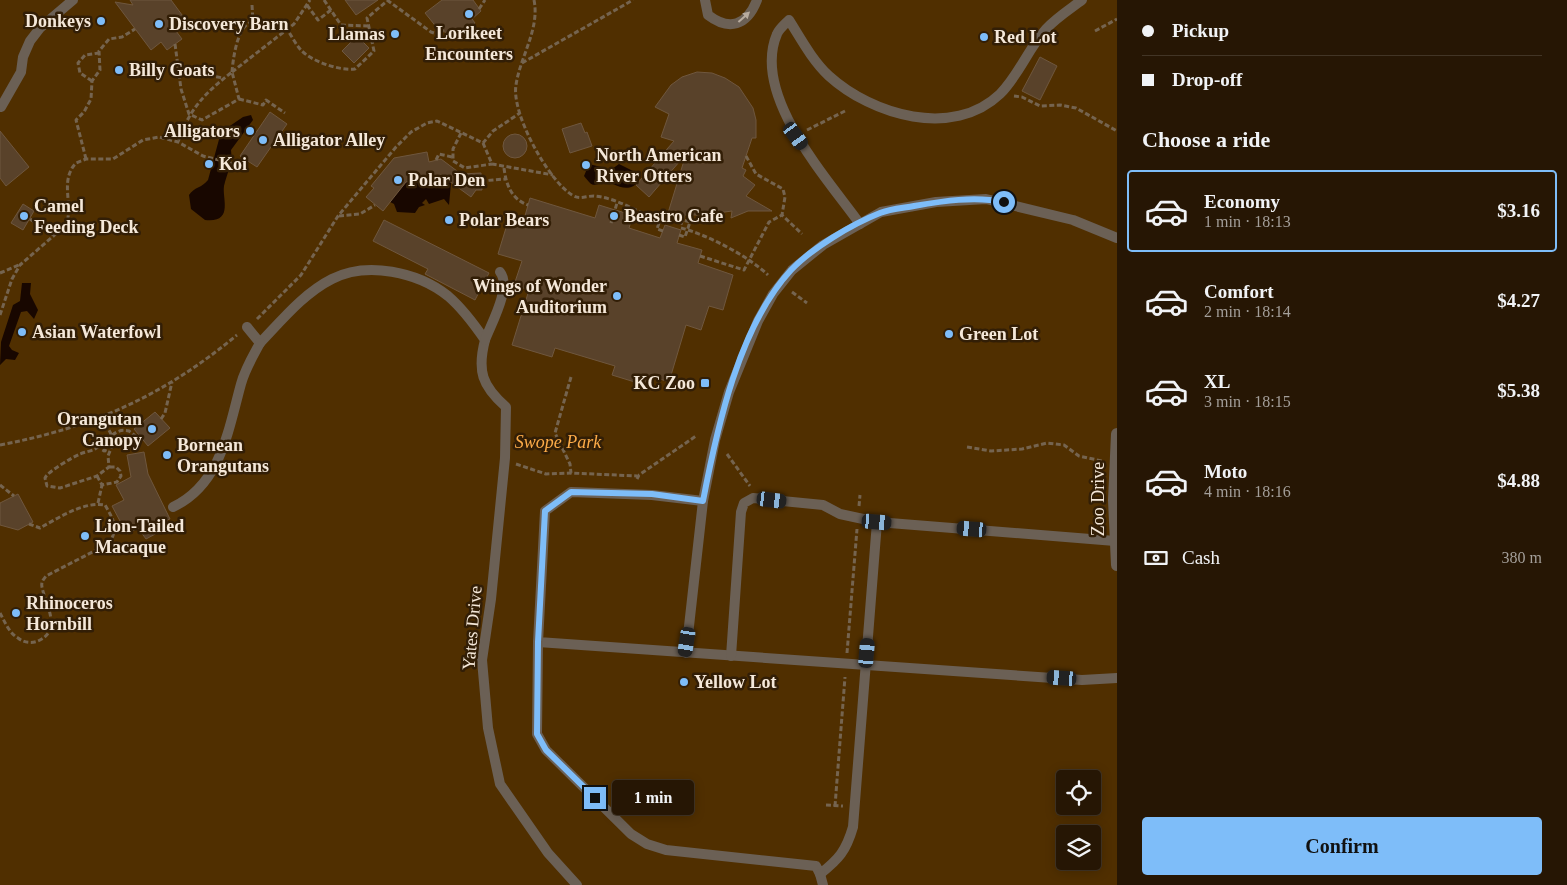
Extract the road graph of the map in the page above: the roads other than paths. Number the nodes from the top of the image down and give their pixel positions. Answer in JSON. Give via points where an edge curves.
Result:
{"nodes":[{"id":1,"x":73,"y":0,"type":"edge"},
{"id":2,"x":704,"y":0,"type":"edge"},
{"id":3,"x":757,"y":0,"type":"edge"},
{"id":4,"x":1082,"y":0,"type":"edge"},
{"id":5,"x":1,"y":107,"type":"edge"},
{"id":6,"x":860,"y":224,"type":"junction"},
{"id":7,"x":1117,"y":238,"type":"edge"},
{"id":8,"x":500,"y":272,"type":"dead end"},
{"id":9,"x":247,"y":327,"type":"road end"},
{"id":10,"x":484,"y":340,"type":"junction"},
{"id":11,"x":260,"y":343,"type":"junction"},
{"id":12,"x":1117,"y":434,"type":"edge"},
{"id":13,"x":703,"y":501,"type":"junction"},
{"id":14,"x":173,"y":507,"type":"dead end"},
{"id":15,"x":877,"y":522,"type":"junction"},
{"id":16,"x":1115,"y":541,"type":"junction"},
{"id":17,"x":1117,"y":565,"type":"edge"},
{"id":18,"x":538,"y":642,"type":"junction"},
{"id":19,"x":686,"y":652,"type":"junction"},
{"id":20,"x":731,"y":656,"type":"junction"},
{"id":21,"x":866,"y":665,"type":"junction"},
{"id":22,"x":1117,"y":678,"type":"edge"},
{"id":23,"x":820,"y":874,"type":"junction"},
{"id":24,"x":576,"y":885,"type":"edge"},
{"id":25,"x":823,"y":885,"type":"edge"}],
"edges":[{"from":1,"to":5,"type":"lane","via":[[40,28],[30,41],[21,72]]},
{"from":2,"to":3,"type":"lane","one_way":true,"via":[[708,14],[719,23],[732,26],[745,18]]},
{"from":4,"to":6,"type":"lane","via":[[1046,28],[999,94],[984,106],[962,115],[904,116],[878,107],[829,76],[789,20],[777,33],[772,59],[774,81],[796,136]]},
{"from":6,"to":7,"type":"lane","via":[[881,212],[936,202],[986,199],[1064,218]]},
{"from":6,"to":13,"type":"lane","via":[[804,259],[765,305],[746,346],[722,416]]},
{"from":8,"to":10,"type":"lane","via":[[504,280],[503,295]]},
{"from":9,"to":11,"type":"lane"},
{"from":10,"to":11,"type":"lane","via":[[446,295],[412,276],[392,272],[355,272],[334,278],[309,295]]},
{"from":10,"to":24,"type":"lane","name":"Yates Drive","via":[[481,356],[483,378],[506,407],[505,456],[482,660],[488,728],[500,784],[548,853]]},
{"from":11,"to":14,"type":"lane","via":[[241,384],[224,450],[209,479],[188,500]]},
{"from":12,"to":16,"type":"street","name":"Zoo Drive"},
{"from":13,"to":18,"type":"lane","via":[[652,494],[571,492],[545,511]]},
{"from":13,"to":19,"type":"lane"},
{"from":15,"to":16,"type":"lane"},
{"from":15,"to":20,"type":"lane","via":[[840,514],[823,505],[753,498],[744,503]]},
{"from":15,"to":21,"type":"lane"},
{"from":16,"to":17,"type":"street","name":"Zoo Drive"},
{"from":18,"to":19,"type":"lane"},
{"from":18,"to":23,"type":"lane","via":[[537,734],[546,750],[631,834],[666,850],[816,866]]},
{"from":19,"to":20,"type":"lane"},
{"from":20,"to":21,"type":"lane"},
{"from":21,"to":22,"type":"lane","via":[[1082,680]]},
{"from":21,"to":23,"type":"lane","via":[[853,827],[839,860]]},
{"from":23,"to":25,"type":"lane"}]}
